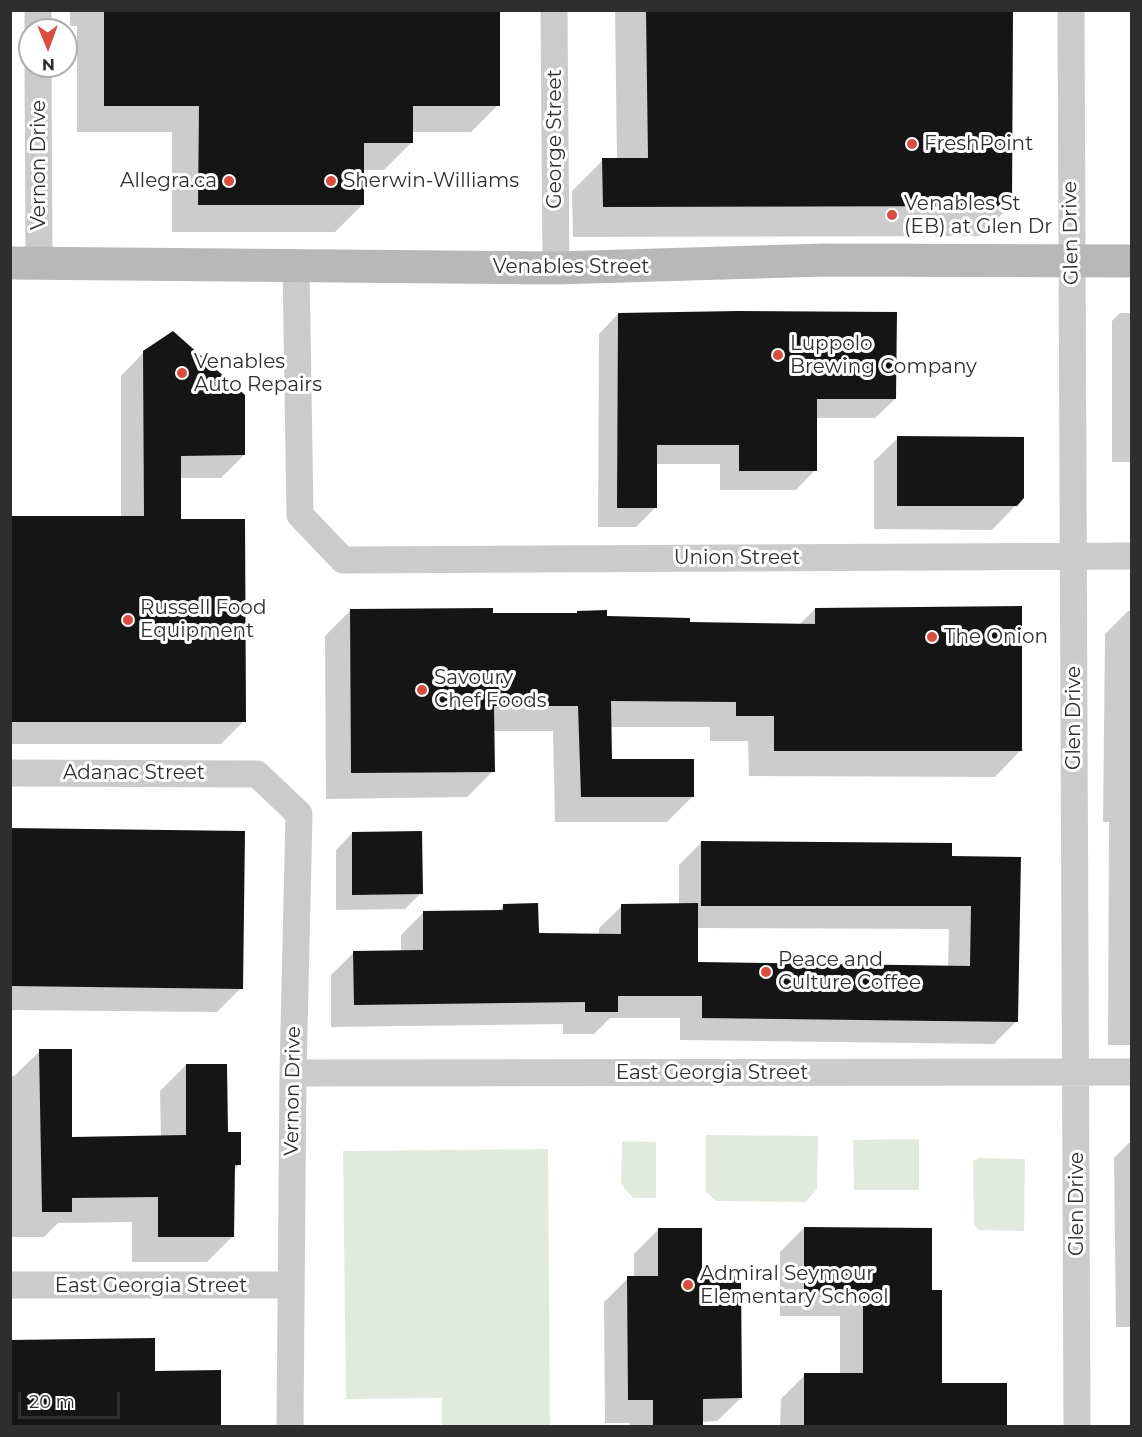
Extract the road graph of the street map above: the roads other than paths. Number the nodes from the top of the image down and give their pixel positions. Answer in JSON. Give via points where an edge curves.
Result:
{"nodes":[{"id":1,"x":555,"y":10,"type":"edge"},
{"id":2,"x":1071,"y":10,"type":"edge"},
{"id":3,"x":37,"y":78,"type":"edge"},
{"id":4,"x":1071,"y":261,"type":"junction"},
{"id":5,"x":1131,"y":261,"type":"edge"},
{"id":6,"x":25,"y":264,"type":"edge"},
{"id":7,"x":296,"y":266,"type":"junction"},
{"id":8,"x":556,"y":268,"type":"junction"},
{"id":9,"x":1073,"y":556,"type":"junction"},
{"id":10,"x":1131,"y":556,"type":"edge"},
{"id":11,"x":10,"y":773,"type":"edge"},
{"id":12,"x":257,"y":774,"type":"joint"},
{"id":13,"x":1076,"y":1072,"type":"junction"},
{"id":14,"x":1131,"y":1072,"type":"edge"},
{"id":15,"x":293,"y":1073,"type":"junction"},
{"id":16,"x":10,"y":1285,"type":"edge"},
{"id":17,"x":291,"y":1285,"type":"junction"},
{"id":18,"x":290,"y":1426,"type":"edge"},
{"id":19,"x":1077,"y":1426,"type":"edge"}],
"edges":[{"from":1,"to":8,"type":"street","name":"George Street"},
{"from":2,"to":4,"type":"street","name":"Glen Drive"},
{"from":3,"to":6,"type":"street","name":"Vernon Drive"},
{"from":4,"to":5,"type":"main road","name":"Venables Street"},
{"from":4,"to":8,"type":"main road","name":"Venables Street","via":[[825,260]]},
{"from":4,"to":9,"type":"street","name":"Glen Drive"},
{"from":6,"to":7,"type":"main road","name":"Venables Street"},
{"from":7,"to":8,"type":"main road","name":"Venables Street"},
{"from":7,"to":9,"type":"street","name":"Union Street","via":[[300,515],[343,560]]},
{"from":9,"to":10,"type":"street","name":"Union Street"},
{"from":9,"to":13,"type":"street","name":"Glen Drive"},
{"from":11,"to":12,"type":"street","name":"Adanac Street"},
{"from":12,"to":15,"type":"street","name":"Vernon Drive","via":[[299,814]]},
{"from":13,"to":14,"type":"street","name":"East Georgia Street"},
{"from":13,"to":15,"type":"street","name":"East Georgia Street"},
{"from":13,"to":19,"type":"street","name":"Glen Drive"},
{"from":15,"to":17,"type":"street","name":"Vernon Drive"},
{"from":16,"to":17,"type":"street","name":"East Georgia Street"},
{"from":17,"to":18,"type":"street","name":"Vernon Drive"}]}
